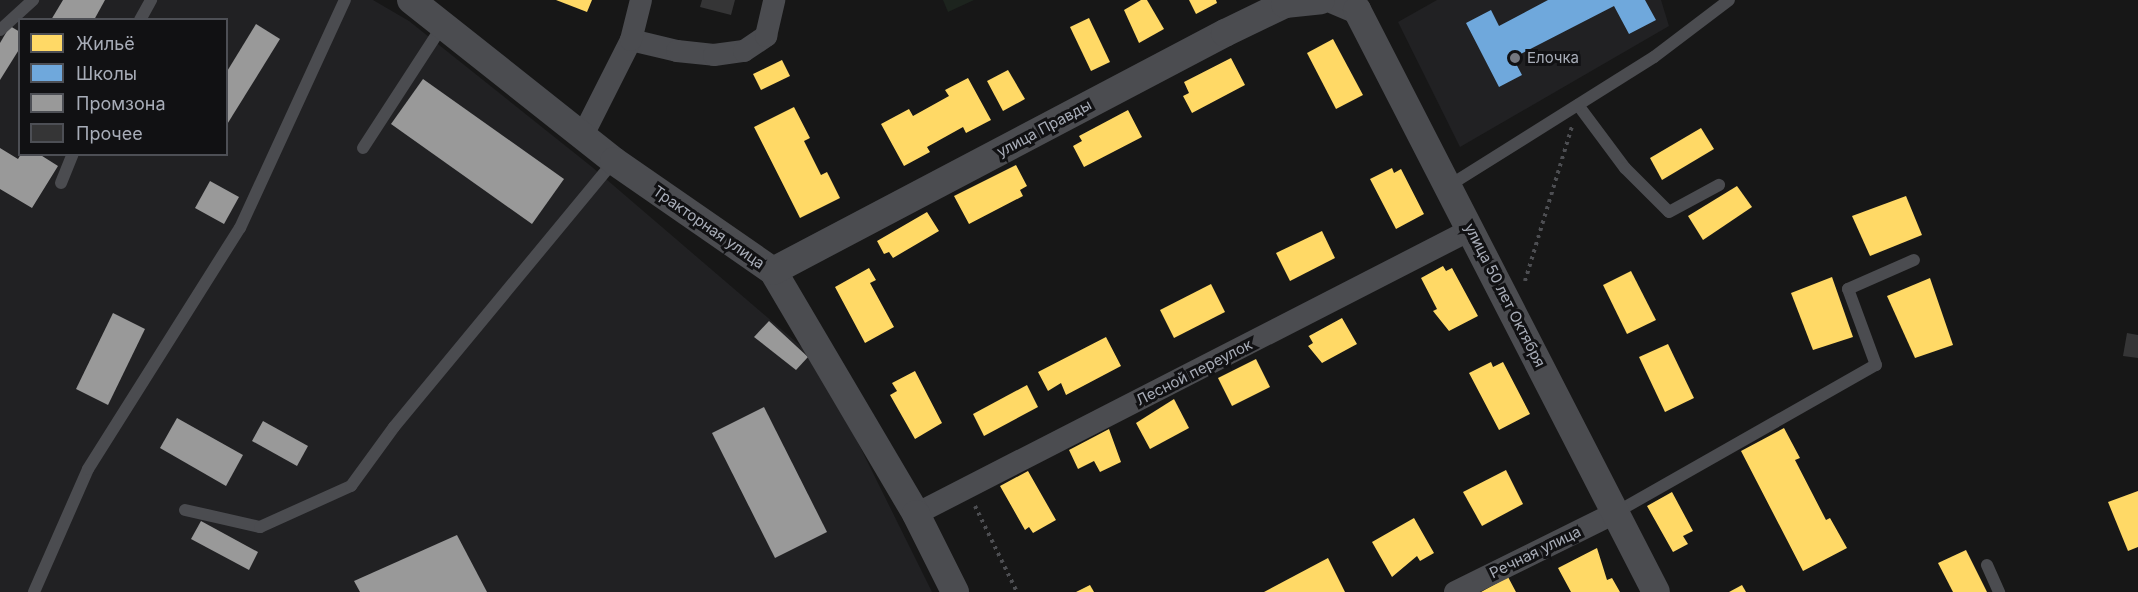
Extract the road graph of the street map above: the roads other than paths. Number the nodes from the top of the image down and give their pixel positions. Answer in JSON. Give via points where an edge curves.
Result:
{"nodes":[{"id":1,"x":33,"y":0,"type":"edge"},
{"id":2,"x":151,"y":0,"type":"edge"},
{"id":3,"x":345,"y":0,"type":"edge"},
{"id":4,"x":411,"y":0,"type":"edge"},
{"id":5,"x":641,"y":0,"type":"edge"},
{"id":6,"x":774,"y":0,"type":"edge"},
{"id":7,"x":1321,"y":0,"type":"edge"},
{"id":8,"x":1729,"y":0,"type":"edge"},
{"id":9,"x":1348,"y":3,"type":"edge"},
{"id":10,"x":141,"y":18,"type":"edge"},
{"id":11,"x":443,"y":25,"type":"junction"},
{"id":12,"x":0,"y":30,"type":"edge"},
{"id":13,"x":631,"y":40,"type":"junction"},
{"id":14,"x":1578,"y":105,"type":"junction"},
{"id":15,"x":583,"y":135,"type":"junction"},
{"id":16,"x":363,"y":148,"type":"dead end"},
{"id":17,"x":72,"y":156,"type":"edge"},
{"id":18,"x":614,"y":161,"type":"junction"},
{"id":19,"x":61,"y":183,"type":"dead end"},
{"id":20,"x":1450,"y":185,"type":"junction"},
{"id":21,"x":1719,"y":185,"type":"dead end"},
{"id":22,"x":1472,"y":229,"type":"junction"},
{"id":23,"x":1914,"y":260,"type":"dead end"},
{"id":24,"x":773,"y":271,"type":"junction"},
{"id":25,"x":185,"y":510,"type":"dead end"},
{"id":26,"x":1615,"y":513,"type":"junction"},
{"id":27,"x":916,"y":514,"type":"junction"},
{"id":28,"x":1987,"y":565,"type":"dead end"},
{"id":29,"x":34,"y":592,"type":"edge"},
{"id":30,"x":955,"y":592,"type":"edge"},
{"id":31,"x":1455,"y":592,"type":"edge"},
{"id":32,"x":1656,"y":592,"type":"edge"},
{"id":33,"x":1999,"y":592,"type":"edge"}],
"edges":[{"from":1,"to":12,"type":"lane"},
{"from":2,"to":10,"type":"lane"},
{"from":3,"to":29,"type":"lane","via":[[240,228],[88,469]]},
{"from":4,"to":11,"type":"street","name":"Тракторная улица"},
{"from":5,"to":13,"type":"street"},
{"from":6,"to":13,"type":"street","via":[[766,36],[744,51],[696,53]]},
{"from":7,"to":24,"type":"street","name":"улица Правды","via":[[1285,4],[1226,33]]},
{"from":8,"to":14,"type":"lane","via":[[1654,57]]},
{"from":9,"to":20,"type":"street","name":"улица 50 лет Октября"},
{"from":11,"to":15,"type":"street","name":"Тракторная улица"},
{"from":11,"to":16,"type":"lane"},
{"from":13,"to":15,"type":"street"},
{"from":14,"to":20,"type":"lane"},
{"from":14,"to":21,"type":"lane","via":[[1625,168],[1668,212]]},
{"from":15,"to":18,"type":"street","name":"Тракторная улица"},
{"from":17,"to":19,"type":"lane"},
{"from":18,"to":24,"type":"street","name":"Тракторная улица"},
{"from":18,"to":25,"type":"lane","via":[[394,427],[351,486],[260,527]]},
{"from":20,"to":22,"type":"street","name":"улица 50 лет Октября"},
{"from":22,"to":26,"type":"street","name":"улица 50 лет Октября"},
{"from":22,"to":27,"type":"street","name":"Лесной переулок"},
{"from":23,"to":26,"type":"lane","via":[[1848,289],[1876,365]]},
{"from":24,"to":27,"type":"street","name":"Тракторная улица"},
{"from":26,"to":31,"type":"street","name":"Речная улица"},
{"from":26,"to":32,"type":"street","name":"улица 50 лет Октября"},
{"from":27,"to":30,"type":"street","name":"Тракторная улица"},
{"from":28,"to":33,"type":"lane"}]}
